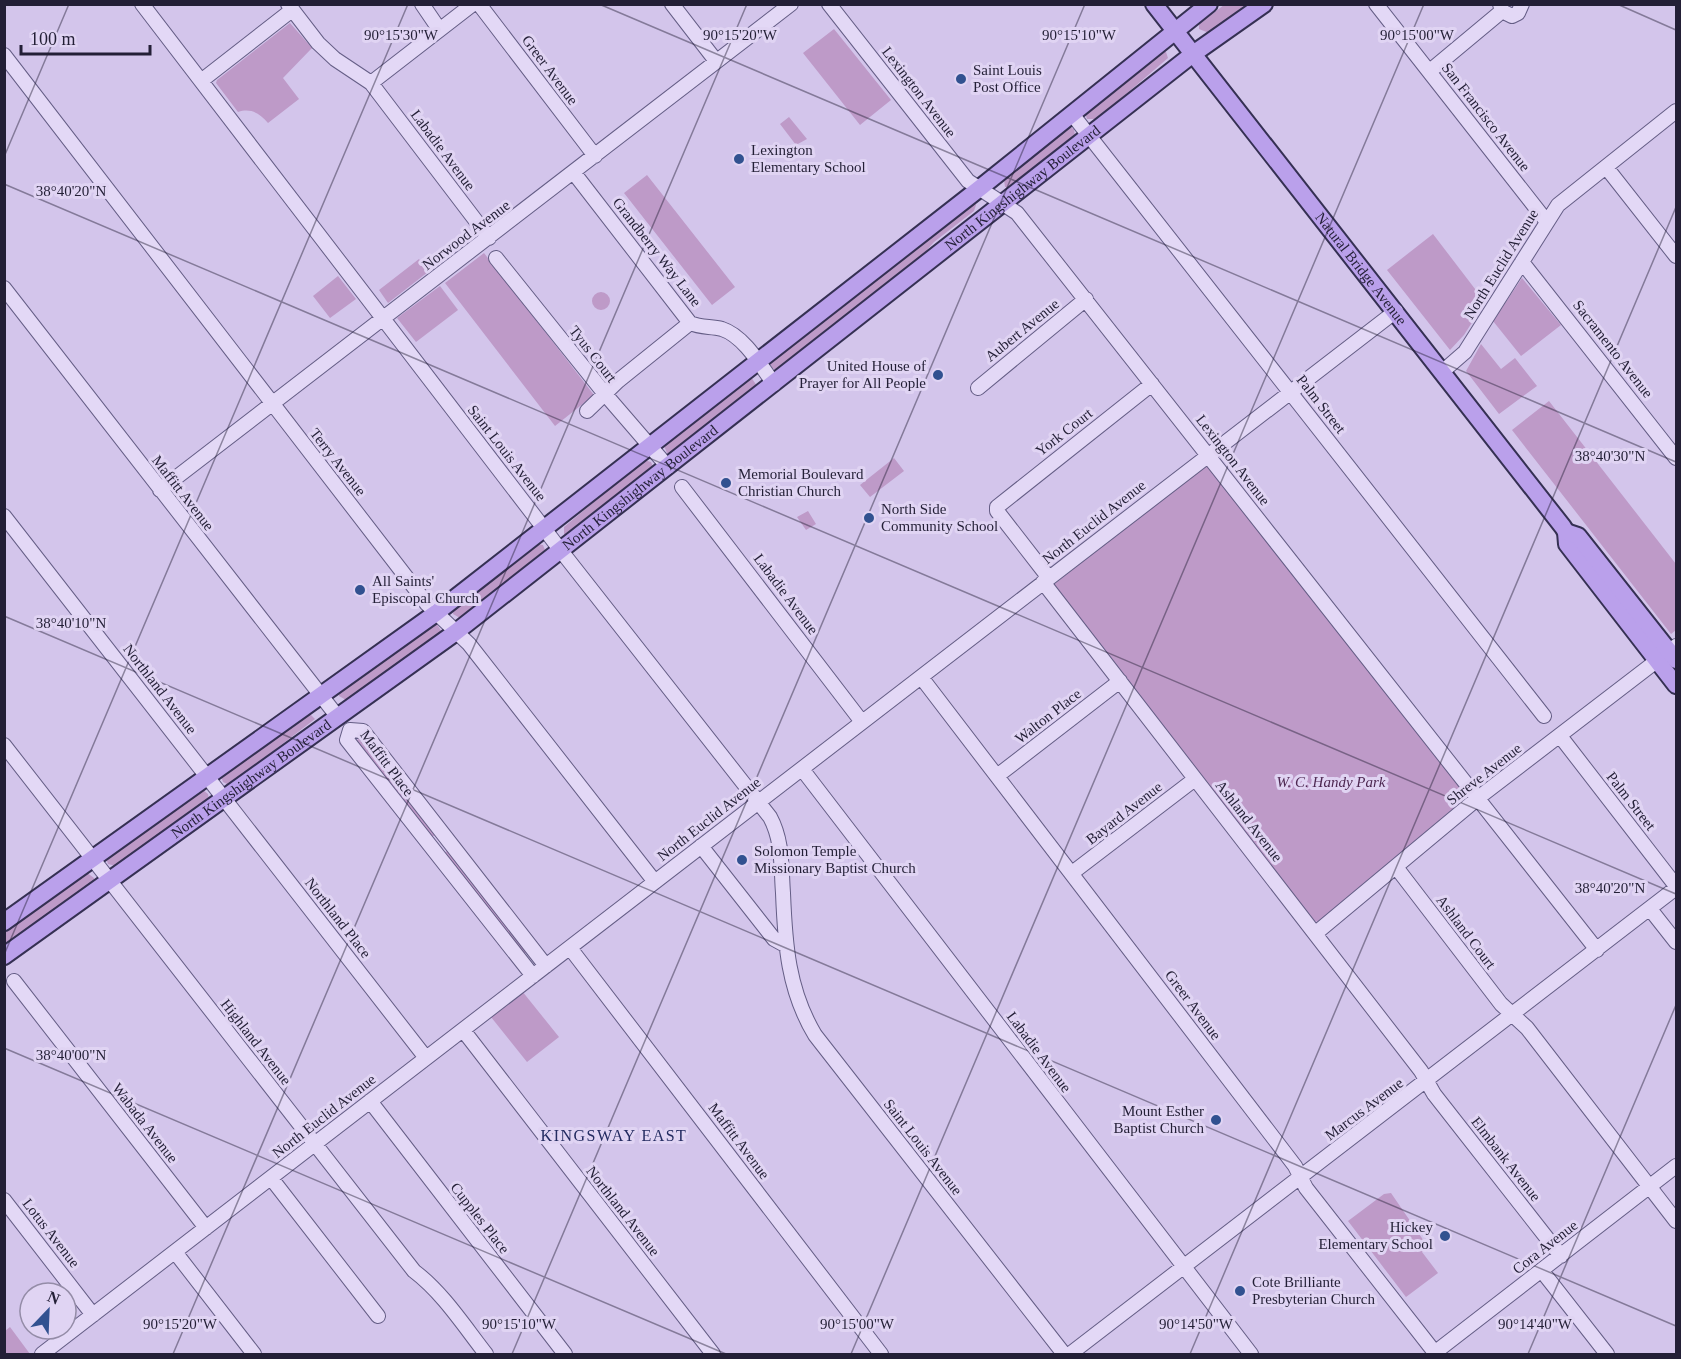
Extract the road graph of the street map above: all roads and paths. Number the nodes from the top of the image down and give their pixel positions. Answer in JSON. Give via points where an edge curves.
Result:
{"nodes":[{"id":1,"x":142,"y":4,"type":"edge"},
{"id":2,"x":422,"y":4,"type":"edge"},
{"id":3,"x":473,"y":4,"type":"edge"},
{"id":4,"x":479,"y":4,"type":"edge"},
{"id":5,"x":672,"y":4,"type":"edge"},
{"id":6,"x":791,"y":4,"type":"edge"},
{"id":7,"x":829,"y":4,"type":"edge"},
{"id":8,"x":1154,"y":4,"type":"edge"},
{"id":9,"x":1209,"y":4,"type":"edge"},
{"id":10,"x":1264,"y":4,"type":"edge"},
{"id":11,"x":1376,"y":4,"type":"edge"},
{"id":12,"x":1522,"y":4,"type":"edge"},
{"id":13,"x":290,"y":7,"type":"edge"},
{"id":14,"x":1501,"y":8,"type":"edge"},
{"id":15,"x":440,"y":29,"type":"junction"},
{"id":16,"x":1175,"y":32,"type":"junction"},
{"id":17,"x":1193,"y":54,"type":"junction"},
{"id":18,"x":4,"y":55,"type":"edge"},
{"id":19,"x":716,"y":62,"type":"junction"},
{"id":20,"x":1430,"y":71,"type":"junction"},
{"id":21,"x":201,"y":81,"type":"junction"},
{"id":22,"x":371,"y":82,"type":"junction"},
{"id":23,"x":1677,"y":111,"type":"edge"},
{"id":24,"x":1072,"y":114,"type":"junction"},
{"id":25,"x":1089,"y":135,"type":"junction"},
{"id":26,"x":595,"y":156,"type":"junction"},
{"id":27,"x":1606,"y":167,"type":"junction"},
{"id":28,"x":574,"y":173,"type":"junction"},
{"id":29,"x":980,"y":188,"type":"junction"},
{"id":30,"x":1004,"y":204,"type":"junction"},
{"id":31,"x":1547,"y":222,"type":"junction"},
{"id":32,"x":489,"y":238,"type":"junction"},
{"id":33,"x":1677,"y":256,"type":"edge"},
{"id":34,"x":496,"y":258,"type":"dead end"},
{"id":35,"x":1522,"y":262,"type":"junction"},
{"id":36,"x":4,"y":288,"type":"edge"},
{"id":37,"x":1086,"y":299,"type":"junction"},
{"id":38,"x":1396,"y":311,"type":"junction"},
{"id":39,"x":383,"y":320,"type":"junction"},
{"id":40,"x":690,"y":322,"type":"junction"},
{"id":41,"x":757,"y":361,"type":"junction"},
{"id":42,"x":1442,"y":372,"type":"junction"},
{"id":43,"x":774,"y":384,"type":"junction"},
{"id":44,"x":1152,"y":384,"type":"junction"},
{"id":45,"x":978,"y":388,"type":"dead end"},
{"id":46,"x":1291,"y":393,"type":"junction"},
{"id":47,"x":604,"y":394,"type":"junction"},
{"id":48,"x":273,"y":404,"type":"junction"},
{"id":49,"x":587,"y":411,"type":"dead end"},
{"id":50,"x":650,"y":447,"type":"junction"},
{"id":51,"x":1209,"y":455,"type":"junction"},
{"id":52,"x":1677,"y":458,"type":"edge"},
{"id":53,"x":668,"y":467,"type":"junction"},
{"id":54,"x":682,"y":487,"type":"dead end"},
{"id":55,"x":160,"y":490,"type":"junction"},
{"id":56,"x":997,"y":507,"type":"joint"},
{"id":57,"x":4,"y":516,"type":"edge"},
{"id":58,"x":545,"y":528,"type":"junction"},
{"id":59,"x":1566,"y":532,"type":"junction"},
{"id":60,"x":562,"y":552,"type":"junction"},
{"id":61,"x":1046,"y":580,"type":"junction"},
{"id":62,"x":436,"y":613,"type":"junction"},
{"id":63,"x":456,"y":632,"type":"junction"},
{"id":64,"x":1669,"y":654,"type":"edge"},
{"id":65,"x":1677,"y":672,"type":"edge"},
{"id":66,"x":921,"y":677,"type":"junction"},
{"id":67,"x":1120,"y":681,"type":"junction"},
{"id":68,"x":1677,"y":685,"type":"edge"},
{"id":69,"x":320,"y":694,"type":"junction"},
{"id":70,"x":338,"y":716,"type":"junction"},
{"id":71,"x":1544,"y":716,"type":"dead end"},
{"id":72,"x":862,"y":722,"type":"junction"},
{"id":73,"x":1560,"y":736,"type":"junction"},
{"id":74,"x":4,"y":745,"type":"edge"},
{"id":75,"x":802,"y":769,"type":"junction"},
{"id":76,"x":206,"y":776,"type":"junction"},
{"id":77,"x":997,"y":776,"type":"junction"},
{"id":78,"x":1195,"y":779,"type":"junction"},
{"id":79,"x":224,"y":798,"type":"junction"},
{"id":80,"x":1478,"y":798,"type":"junction"},
{"id":81,"x":759,"y":802,"type":"junction"},
{"id":82,"x":701,"y":846,"type":"junction"},
{"id":83,"x":92,"y":858,"type":"junction"},
{"id":84,"x":1396,"y":867,"type":"junction"},
{"id":85,"x":1072,"y":873,"type":"junction"},
{"id":86,"x":109,"y":881,"type":"junction"},
{"id":87,"x":655,"y":882,"type":"junction"},
{"id":88,"x":1677,"y":887,"type":"edge"},
{"id":89,"x":1650,"y":909,"type":"junction"},
{"id":90,"x":4,"y":922,"type":"edge"},
{"id":91,"x":1316,"y":933,"type":"junction"},
{"id":92,"x":1677,"y":942,"type":"edge"},
{"id":93,"x":785,"y":945,"type":"junction"},
{"id":94,"x":570,"y":948,"type":"junction"},
{"id":95,"x":1597,"y":950,"type":"junction"},
{"id":96,"x":4,"y":956,"type":"edge"},
{"id":97,"x":546,"y":966,"type":"junction"},
{"id":98,"x":533,"y":976,"type":"junction"},
{"id":99,"x":14,"y":981,"type":"dead end"},
{"id":100,"x":1513,"y":1015,"type":"junction"},
{"id":101,"x":463,"y":1030,"type":"junction"},
{"id":102,"x":426,"y":1058,"type":"junction"},
{"id":103,"x":1427,"y":1082,"type":"junction"},
{"id":104,"x":370,"y":1101,"type":"junction"},
{"id":105,"x":315,"y":1144,"type":"junction"},
{"id":106,"x":1677,"y":1166,"type":"edge"},
{"id":107,"x":1301,"y":1177,"type":"junction"},
{"id":108,"x":271,"y":1178,"type":"junction"},
{"id":109,"x":1650,"y":1187,"type":"junction"},
{"id":110,"x":4,"y":1200,"type":"edge"},
{"id":111,"x":1677,"y":1221,"type":"edge"},
{"id":112,"x":206,"y":1228,"type":"junction"},
{"id":113,"x":175,"y":1252,"type":"junction"},
{"id":114,"x":1561,"y":1256,"type":"junction"},
{"id":115,"x":1183,"y":1266,"type":"junction"},
{"id":116,"x":1542,"y":1271,"type":"junction"},
{"id":117,"x":93,"y":1315,"type":"junction"},
{"id":118,"x":378,"y":1316,"type":"dead end"},
{"id":119,"x":42,"y":1354,"type":"edge"},
{"id":120,"x":254,"y":1354,"type":"edge"},
{"id":121,"x":486,"y":1354,"type":"edge"},
{"id":122,"x":565,"y":1354,"type":"edge"},
{"id":123,"x":713,"y":1354,"type":"edge"},
{"id":124,"x":881,"y":1354,"type":"edge"},
{"id":125,"x":1064,"y":1354,"type":"edge"},
{"id":126,"x":1070,"y":1354,"type":"edge"},
{"id":127,"x":1251,"y":1354,"type":"edge"},
{"id":128,"x":1435,"y":1354,"type":"edge"},
{"id":129,"x":1607,"y":1354,"type":"edge"}],
"edges":[{"from":1,"to":21,"type":"street","name":"Saint Louis Avenue"},
{"from":2,"to":15,"type":"street"},
{"from":3,"to":15,"type":"street"},
{"from":4,"to":26,"type":"street","name":"Greer Avenue"},
{"from":5,"to":19,"type":"street"},
{"from":6,"to":19,"type":"street","name":"Norwood Avenue"},
{"from":7,"to":29,"type":"street","name":"Lexington Avenue","via":[[968,181]]},
{"from":8,"to":16,"type":"main road","name":"Natural Bridge Avenue"},
{"from":9,"to":16,"type":"main road","name":"North Kingshighway Boulevard"},
{"from":10,"to":17,"type":"main road","name":"North Kingshighway Boulevard"},
{"from":11,"to":20,"type":"street","name":"San Francisco Avenue"},
{"from":12,"to":14,"type":"street","via":[[1515,15],[1508,15]]},
{"from":13,"to":21,"type":"street"},
{"from":13,"to":22,"type":"street","via":[[335,59]]},
{"from":14,"to":20,"type":"street"},
{"from":15,"to":22,"type":"street"},
{"from":16,"to":17,"type":"main road","name":"Natural Bridge Avenue"},
{"from":16,"to":24,"type":"main road","name":"North Kingshighway Boulevard"},
{"from":17,"to":25,"type":"main road","name":"North Kingshighway Boulevard"},
{"from":17,"to":38,"type":"main road","name":"Natural Bridge Avenue"},
{"from":18,"to":48,"type":"street","name":"Terry Avenue"},
{"from":19,"to":26,"type":"street","name":"Norwood Avenue"},
{"from":20,"to":31,"type":"street","name":"San Francisco Avenue"},
{"from":21,"to":39,"type":"street","name":"Saint Louis Avenue"},
{"from":22,"to":32,"type":"street","name":"Labadie Avenue"},
{"from":23,"to":27,"type":"street","name":"North Euclid Avenue"},
{"from":24,"to":25,"type":"street","name":"Palm Street"},
{"from":24,"to":29,"type":"main road","name":"North Kingshighway Boulevard"},
{"from":25,"to":30,"type":"main road","name":"North Kingshighway Boulevard"},
{"from":25,"to":46,"type":"street","name":"Palm Street"},
{"from":26,"to":28,"type":"street","name":"Norwood Avenue"},
{"from":27,"to":31,"type":"street","name":"North Euclid Avenue","via":[[1558,205]]},
{"from":27,"to":33,"type":"street"},
{"from":28,"to":32,"type":"street","name":"Norwood Avenue"},
{"from":28,"to":40,"type":"street","name":"Grandberry Way Lane"},
{"from":29,"to":30,"type":"street","name":"Lexington Avenue"},
{"from":29,"to":41,"type":"main road","name":"North Kingshighway Boulevard"},
{"from":30,"to":37,"type":"street","name":"Lexington Avenue","via":[[1017,213]]},
{"from":30,"to":43,"type":"main road","name":"North Kingshighway Boulevard"},
{"from":31,"to":35,"type":"street","name":"North Euclid Avenue"},
{"from":32,"to":39,"type":"street","name":"Norwood Avenue"},
{"from":34,"to":47,"type":"street","name":"Tyus Court"},
{"from":35,"to":42,"type":"street","name":"North Euclid Avenue","via":[[1465,352]]},
{"from":35,"to":52,"type":"street","name":"Sacramento Avenue"},
{"from":36,"to":55,"type":"street","name":"Maffitt Avenue"},
{"from":37,"to":44,"type":"street","name":"Lexington Avenue"},
{"from":37,"to":45,"type":"street","name":"Aubert Avenue"},
{"from":38,"to":42,"type":"main road","name":"Natural Bridge Avenue"},
{"from":38,"to":46,"type":"street","name":"North Euclid Avenue"},
{"from":39,"to":48,"type":"street","name":"Norwood Avenue"},
{"from":39,"to":58,"type":"street","name":"Saint Louis Avenue"},
{"from":40,"to":41,"type":"street","name":"Grandberry Way Lane","via":[[734,335]]},
{"from":40,"to":47,"type":"street"},
{"from":41,"to":43,"type":"street","name":"Grandberry Way Lane"},
{"from":41,"to":50,"type":"main road","name":"North Kingshighway Boulevard"},
{"from":42,"to":59,"type":"main road","name":"Natural Bridge Avenue"},
{"from":43,"to":53,"type":"main road","name":"North Kingshighway Boulevard"},
{"from":44,"to":51,"type":"street","name":"Lexington Avenue"},
{"from":44,"to":56,"type":"street","name":"York Court"},
{"from":46,"to":51,"type":"street","name":"North Euclid Avenue"},
{"from":46,"to":71,"type":"street","name":"Palm Street"},
{"from":47,"to":49,"type":"street"},
{"from":47,"to":50,"type":"street","name":"Tyus Court"},
{"from":48,"to":55,"type":"street","name":"Norwood Avenue"},
{"from":48,"to":62,"type":"street","name":"Terry Avenue"},
{"from":50,"to":53,"type":"street","name":"Tyus Court"},
{"from":50,"to":58,"type":"main road","name":"North Kingshighway Boulevard"},
{"from":51,"to":61,"type":"street","name":"North Euclid Avenue"},
{"from":51,"to":80,"type":"street","name":"Lexington Avenue"},
{"from":53,"to":60,"type":"main road","name":"North Kingshighway Boulevard"},
{"from":54,"to":72,"type":"street","name":"Labadie Avenue"},
{"from":55,"to":69,"type":"street","name":"Maffitt Avenue"},
{"from":56,"to":61,"type":"street","name":"Ashland Avenue"},
{"from":57,"to":76,"type":"street","name":"Northland Avenue"},
{"from":58,"to":60,"type":"street","name":"Saint Louis Avenue"},
{"from":58,"to":62,"type":"main road","name":"North Kingshighway Boulevard"},
{"from":59,"to":64,"type":"main road","name":"Natural Bridge Avenue","via":[[1578,536]]},
{"from":59,"to":64,"type":"main road","name":"Natural Bridge Avenue","via":[[1568,544],[1604,592]]},
{"from":60,"to":63,"type":"main road","name":"North Kingshighway Boulevard"},
{"from":60,"to":81,"type":"street","name":"Saint Louis Avenue"},
{"from":61,"to":66,"type":"street","name":"North Euclid Avenue"},
{"from":61,"to":67,"type":"street","name":"Ashland Avenue"},
{"from":62,"to":63,"type":"street","name":"Terry Avenue"},
{"from":62,"to":69,"type":"main road","name":"North Kingshighway Boulevard"},
{"from":63,"to":70,"type":"main road","name":"North Kingshighway Boulevard"},
{"from":63,"to":87,"type":"street","name":"Terry Avenue"},
{"from":64,"to":65,"type":"main road"},
{"from":64,"to":68,"type":"main road","name":"Natural Bridge Avenue"},
{"from":64,"to":73,"type":"street","name":"Shreve Avenue"},
{"from":66,"to":72,"type":"street","name":"North Euclid Avenue"},
{"from":66,"to":77,"type":"street","name":"Greer Avenue"},
{"from":67,"to":77,"type":"street","name":"Walton Place"},
{"from":67,"to":78,"type":"street","name":"Ashland Avenue"},
{"from":69,"to":70,"type":"street","name":"Maffitt Avenue"},
{"from":69,"to":76,"type":"main road","name":"North Kingshighway Boulevard"},
{"from":70,"to":79,"type":"main road","name":"North Kingshighway Boulevard"},
{"from":72,"to":75,"type":"street","name":"North Euclid Avenue"},
{"from":73,"to":80,"type":"street","name":"Shreve Avenue"},
{"from":73,"to":88,"type":"street","name":"Palm Street"},
{"from":74,"to":83,"type":"street","name":"Highland Avenue"},
{"from":75,"to":81,"type":"street","name":"North Euclid Avenue"},
{"from":75,"to":115,"type":"street","name":"Labadie Avenue"},
{"from":76,"to":79,"type":"street","name":"Northland Avenue"},
{"from":76,"to":83,"type":"main road","name":"North Kingshighway Boulevard"},
{"from":77,"to":85,"type":"street","name":"Greer Avenue"},
{"from":78,"to":85,"type":"street","name":"Bayard Avenue"},
{"from":78,"to":91,"type":"street","name":"Ashland Avenue"},
{"from":79,"to":86,"type":"main road","name":"North Kingshighway Boulevard"},
{"from":79,"to":102,"type":"street","name":"Northland Place"},
{"from":80,"to":84,"type":"street","name":"Shreve Avenue"},
{"from":80,"to":95,"type":"street","name":"Lexington Avenue"},
{"from":81,"to":82,"type":"street","name":"North Euclid Avenue"},
{"from":81,"to":93,"type":"street","name":"Saint Louis Avenue","via":[[780,844]]},
{"from":82,"to":87,"type":"street","name":"North Euclid Avenue"},
{"from":82,"to":93,"type":"street","via":[[774,939]]},
{"from":83,"to":86,"type":"street","name":"Highland Avenue"},
{"from":83,"to":90,"type":"main road","name":"North Kingshighway Boulevard"},
{"from":84,"to":91,"type":"street","name":"Shreve Avenue"},
{"from":84,"to":100,"type":"street","name":"Ashland Court"},
{"from":85,"to":107,"type":"street","name":"Greer Avenue"},
{"from":86,"to":96,"type":"main road","name":"North Kingshighway Boulevard"},
{"from":86,"to":105,"type":"street","name":"Highland Avenue"},
{"from":87,"to":94,"type":"street","name":"North Euclid Avenue"},
{"from":88,"to":89,"type":"street","name":"Marcus Avenue"},
{"from":89,"to":92,"type":"street"},
{"from":89,"to":95,"type":"street","name":"Marcus Avenue"},
{"from":91,"to":103,"type":"street","name":"Ashland Avenue"},
{"from":93,"to":125,"type":"street","name":"Saint Louis Avenue","via":[[794,992],[815,1035]]},
{"from":94,"to":97,"type":"street","name":"North Euclid Avenue"},
{"from":94,"to":124,"type":"street","name":"Maffitt Avenue"},
{"from":95,"to":100,"type":"street","name":"Marcus Avenue"},
{"from":97,"to":98,"type":"street","name":"North Euclid Avenue"},
{"from":97,"to":98,"type":"street","name":"Maffitt Place","via":[[363,731],[350,730],[346,740]]},
{"from":98,"to":101,"type":"street","name":"North Euclid Avenue"},
{"from":99,"to":112,"type":"street","name":"Wabada Avenue"},
{"from":100,"to":103,"type":"street","name":"Marcus Avenue"},
{"from":100,"to":109,"type":"street"},
{"from":101,"to":102,"type":"street","name":"North Euclid Avenue"},
{"from":101,"to":123,"type":"street","name":"Northland Avenue"},
{"from":102,"to":104,"type":"street","name":"North Euclid Avenue"},
{"from":103,"to":107,"type":"street","name":"Marcus Avenue"},
{"from":103,"to":114,"type":"street","name":"Elmbank Avenue"},
{"from":104,"to":105,"type":"street","name":"North Euclid Avenue"},
{"from":104,"to":122,"type":"street","name":"Cupples Place"},
{"from":105,"to":108,"type":"street","name":"North Euclid Avenue"},
{"from":105,"to":121,"type":"street","name":"Highland Avenue","via":[[414,1271],[427,1280]]},
{"from":106,"to":109,"type":"street","name":"Cora Avenue"},
{"from":107,"to":115,"type":"street","name":"Marcus Avenue"},
{"from":107,"to":128,"type":"street","name":"Greer Avenue"},
{"from":108,"to":112,"type":"street","name":"North Euclid Avenue"},
{"from":108,"to":118,"type":"street"},
{"from":109,"to":111,"type":"street"},
{"from":109,"to":114,"type":"street","name":"Cora Avenue"},
{"from":110,"to":117,"type":"street","name":"Lotus Avenue"},
{"from":112,"to":113,"type":"street","name":"North Euclid Avenue"},
{"from":113,"to":117,"type":"street","name":"North Euclid Avenue"},
{"from":113,"to":120,"type":"street"},
{"from":114,"to":116,"type":"street","name":"Cora Avenue"},
{"from":115,"to":126,"type":"street","name":"Marcus Avenue"},
{"from":115,"to":127,"type":"street","name":"Labadie Avenue"},
{"from":116,"to":128,"type":"street","name":"Cora Avenue"},
{"from":116,"to":129,"type":"street"},
{"from":117,"to":119,"type":"street","name":"North Euclid Avenue"}]}
